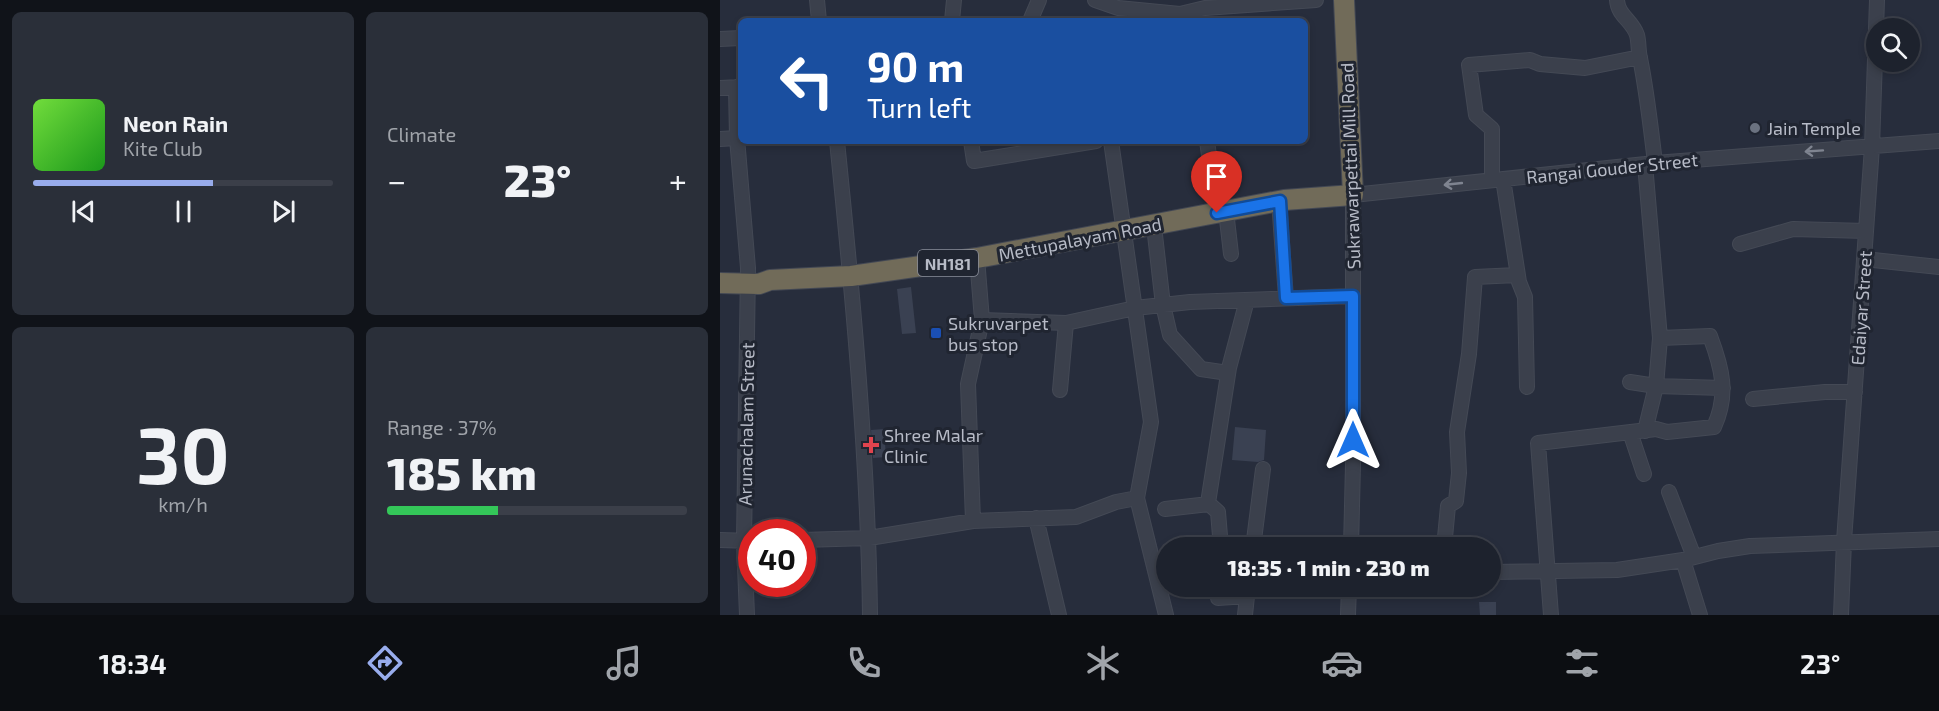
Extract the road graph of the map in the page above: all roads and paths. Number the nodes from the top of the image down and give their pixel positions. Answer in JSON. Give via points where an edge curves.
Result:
{"nodes":[{"id":1,"x":817,"y":0,"type":"edge"},
{"id":2,"x":954,"y":0,"type":"edge"},
{"id":3,"x":1039,"y":0,"type":"edge"},
{"id":4,"x":1095,"y":0,"type":"edge"},
{"id":5,"x":1316,"y":0,"type":"edge"},
{"id":6,"x":1344,"y":0,"type":"edge"},
{"id":7,"x":1617,"y":0,"type":"edge"},
{"id":8,"x":1877,"y":0,"type":"edge"},
{"id":9,"x":1268,"y":2,"type":"edge"},
{"id":10,"x":1171,"y":7,"type":"edge"},
{"id":11,"x":1119,"y":10,"type":"edge"},
{"id":12,"x":1205,"y":15,"type":"edge"},
{"id":13,"x":819,"y":18,"type":"edge"},
{"id":14,"x":952,"y":18,"type":"edge"},
{"id":15,"x":1031,"y":18,"type":"edge"},
{"id":16,"x":738,"y":38,"type":"edge"},
{"id":17,"x":720,"y":39,"type":"edge"},
{"id":18,"x":1640,"y":57,"type":"junction"},
{"id":19,"x":738,"y":87,"type":"edge"},
{"id":20,"x":720,"y":88,"type":"edge"},
{"id":21,"x":737,"y":138,"type":"junction"},
{"id":22,"x":720,"y":139,"type":"edge"},
{"id":23,"x":1939,"y":141,"type":"edge"},
{"id":24,"x":837,"y":144,"type":"edge"},
{"id":25,"x":971,"y":144,"type":"edge"},
{"id":26,"x":1078,"y":144,"type":"edge"},
{"id":27,"x":1111,"y":144,"type":"edge"},
{"id":28,"x":1208,"y":144,"type":"edge"},
{"id":29,"x":1872,"y":147,"type":"junction"},
{"id":30,"x":1650,"y":164,"type":"junction"},
{"id":31,"x":1498,"y":180,"type":"junction"},
{"id":32,"x":1353,"y":195,"type":"junction"},
{"id":33,"x":1280,"y":201,"type":"junction"},
{"id":34,"x":1222,"y":212,"type":"junction"},
{"id":35,"x":1154,"y":226,"type":"junction"},
{"id":36,"x":1866,"y":231,"type":"junction"},
{"id":37,"x":1125,"y":232,"type":"junction"},
{"id":38,"x":1740,"y":244,"type":"dead end"},
{"id":39,"x":1232,"y":254,"type":"dead end"},
{"id":40,"x":978,"y":258,"type":"junction"},
{"id":41,"x":1864,"y":259,"type":"junction"},
{"id":42,"x":1939,"y":267,"type":"edge"},
{"id":43,"x":720,"y":272,"type":"edge"},
{"id":44,"x":748,"y":275,"type":"junction"},
{"id":45,"x":1517,"y":275,"type":"junction"},
{"id":46,"x":851,"y":276,"type":"junction"},
{"id":47,"x":720,"y":283,"type":"edge"},
{"id":48,"x":1353,"y":296,"type":"junction"},
{"id":49,"x":1286,"y":298,"type":"junction"},
{"id":50,"x":1247,"y":300,"type":"junction"},
{"id":51,"x":1163,"y":305,"type":"junction"},
{"id":52,"x":1135,"y":308,"type":"junction"},
{"id":53,"x":982,"y":320,"type":"junction"},
{"id":54,"x":1066,"y":323,"type":"junction"},
{"id":55,"x":1660,"y":338,"type":"junction"},
{"id":56,"x":1228,"y":373,"type":"junction"},
{"id":57,"x":1630,"y":382,"type":"dead end"},
{"id":58,"x":1656,"y":386,"type":"junction"},
{"id":59,"x":1527,"y":387,"type":"dead end"},
{"id":60,"x":1723,"y":388,"type":"junction"},
{"id":61,"x":1060,"y":390,"type":"dead end"},
{"id":62,"x":1855,"y":392,"type":"junction"},
{"id":63,"x":1753,"y":399,"type":"dead end"},
{"id":64,"x":1645,"y":431,"type":"junction"},
{"id":65,"x":1630,"y":432,"type":"junction"},
{"id":66,"x":1263,"y":470,"type":"dead end"},
{"id":67,"x":1644,"y":474,"type":"dead end"},
{"id":68,"x":1669,"y":492,"type":"dead end"},
{"id":69,"x":1137,"y":498,"type":"junction"},
{"id":70,"x":1209,"y":504,"type":"junction"},
{"id":71,"x":1165,"y":509,"type":"dead end"},
{"id":72,"x":1036,"y":518,"type":"junction"},
{"id":73,"x":748,"y":519,"type":"edge"},
{"id":74,"x":973,"y":521,"type":"junction"},
{"id":75,"x":1220,"y":537,"type":"edge"},
{"id":76,"x":1254,"y":537,"type":"edge"},
{"id":77,"x":1350,"y":537,"type":"edge"},
{"id":78,"x":1445,"y":537,"type":"edge"},
{"id":79,"x":869,"y":538,"type":"junction"},
{"id":80,"x":1939,"y":539,"type":"edge"},
{"id":81,"x":720,"y":540,"type":"edge"},
{"id":82,"x":816,"y":540,"type":"edge"},
{"id":83,"x":738,"y":541,"type":"edge"},
{"id":84,"x":1844,"y":541,"type":"junction"},
{"id":85,"x":1689,"y":559,"type":"junction"},
{"id":86,"x":1501,"y":572,"type":"edge"},
{"id":87,"x":1548,"y":572,"type":"junction"},
{"id":88,"x":747,"y":597,"type":"edge"},
{"id":89,"x":1246,"y":597,"type":"edge"},
{"id":90,"x":1349,"y":597,"type":"edge"},
{"id":91,"x":747,"y":615,"type":"edge"},
{"id":92,"x":870,"y":615,"type":"edge"},
{"id":93,"x":1059,"y":615,"type":"edge"},
{"id":94,"x":1167,"y":615,"type":"edge"},
{"id":95,"x":1245,"y":615,"type":"edge"},
{"id":96,"x":1348,"y":615,"type":"edge"},
{"id":97,"x":1551,"y":615,"type":"edge"},
{"id":98,"x":1700,"y":615,"type":"edge"},
{"id":99,"x":1841,"y":615,"type":"edge"}],
"edges":[{"from":1,"to":13,"type":"street"},
{"from":2,"to":14,"type":"street"},
{"from":3,"to":15,"type":"street"},
{"from":4,"to":11,"type":"street"},
{"from":5,"to":9,"type":"street"},
{"from":6,"to":32,"type":"highway","name":"Sukrawarpettai Mill Road"},
{"from":7,"to":18,"type":"street","via":[[1621,15],[1637,35]]},
{"from":8,"to":29,"type":"street","name":"Edaiyar Street"},
{"from":9,"to":12,"type":"street"},
{"from":10,"to":11,"type":"street"},
{"from":10,"to":12,"type":"street","via":[[1180,14]]},
{"from":16,"to":17,"type":"street"},
{"from":18,"to":30,"type":"street","via":[[1645,76]]},
{"from":18,"to":31,"type":"street","via":[[1585,68],[1530,60],[1469,65],[1476,115],[1492,129]]},
{"from":19,"to":20,"type":"street"},
{"from":19,"to":21,"type":"street","name":"Arunachalam Street"},
{"from":21,"to":22,"type":"street"},
{"from":21,"to":44,"type":"street","name":"Arunachalam Street"},
{"from":23,"to":29,"type":"street","name":"Rangai Gouder Street"},
{"from":24,"to":46,"type":"street"},
{"from":25,"to":26,"type":"street","via":[[974,161]]},
{"from":27,"to":37,"type":"street"},
{"from":28,"to":34,"type":"street"},
{"from":29,"to":30,"type":"street","name":"Rangai Gouder Street","one_way":true},
{"from":29,"to":36,"type":"street","name":"Edaiyar Street"},
{"from":30,"to":31,"type":"street","name":"Rangai Gouder Street"},
{"from":30,"to":55,"type":"street"},
{"from":31,"to":32,"type":"street","name":"Rangai Gouder Street","one_way":true},
{"from":31,"to":45,"type":"street"},
{"from":32,"to":33,"type":"highway","name":"Mettupalayam Road","number":"NH181"},
{"from":32,"to":48,"type":"street","name":"Sukrawarpettai Mill Road"},
{"from":33,"to":34,"type":"highway","name":"Mettupalayam Road","number":"NH181"},
{"from":33,"to":49,"type":"street"},
{"from":34,"to":35,"type":"highway","name":"Mettupalayam Road","number":"NH181"},
{"from":34,"to":39,"type":"street"},
{"from":35,"to":37,"type":"highway","name":"Mettupalayam Road","number":"NH181"},
{"from":35,"to":51,"type":"street"},
{"from":36,"to":38,"type":"street","via":[[1793,229]]},
{"from":36,"to":41,"type":"street","name":"Edaiyar Street"},
{"from":37,"to":40,"type":"highway","name":"Mettupalayam Road","number":"NH181"},
{"from":37,"to":52,"type":"street"},
{"from":40,"to":46,"type":"highway","name":"Mettupalayam Road","number":"NH181"},
{"from":40,"to":53,"type":"street"},
{"from":41,"to":42,"type":"street"},
{"from":41,"to":62,"type":"street","name":"Edaiyar Street"},
{"from":43,"to":44,"type":"highway","name":"Mettupalayam Road","number":"NH181"},
{"from":44,"to":46,"type":"highway","name":"Mettupalayam Road","number":"NH181","via":[[759,284],[770,280]]},
{"from":44,"to":47,"type":"highway","name":"Mettupalayam Road","number":"NH181"},
{"from":44,"to":73,"type":"street","name":"Arunachalam Street"},
{"from":45,"to":59,"type":"street","via":[[1525,297]]},
{"from":45,"to":78,"type":"street","via":[[1476,277],[1457,432],[1456,501],[1448,506]]},
{"from":46,"to":79,"type":"street"},
{"from":48,"to":49,"type":"street"},
{"from":48,"to":77,"type":"street","name":"Sukrawarpettai Mill Road"},
{"from":49,"to":50,"type":"street"},
{"from":50,"to":51,"type":"street"},
{"from":50,"to":56,"type":"street"},
{"from":51,"to":52,"type":"street"},
{"from":51,"to":56,"type":"street","via":[[1170,334],[1201,369]]},
{"from":52,"to":54,"type":"street"},
{"from":52,"to":69,"type":"street","via":[[1151,422]]},
{"from":53,"to":54,"type":"street"},
{"from":53,"to":74,"type":"street","via":[[968,384]]},
{"from":54,"to":61,"type":"street"},
{"from":55,"to":58,"type":"street"},
{"from":55,"to":60,"type":"street","via":[[1710,336],[1720,363]]},
{"from":56,"to":70,"type":"street"},
{"from":57,"to":58,"type":"street"},
{"from":58,"to":60,"type":"street"},
{"from":58,"to":64,"type":"street"},
{"from":60,"to":64,"type":"street","via":[[1722,410],[1714,427]]},
{"from":62,"to":63,"type":"street"},
{"from":62,"to":84,"type":"street","name":"Edaiyar Street"},
{"from":64,"to":65,"type":"street"},
{"from":65,"to":67,"type":"street"},
{"from":65,"to":87,"type":"street","via":[[1538,443]]},
{"from":66,"to":76,"type":"street"},
{"from":68,"to":85,"type":"street"},
{"from":69,"to":72,"type":"street","via":[[1076,517]]},
{"from":69,"to":94,"type":"street"},
{"from":70,"to":71,"type":"street"},
{"from":70,"to":75,"type":"street","via":[[1218,512]]},
{"from":72,"to":74,"type":"street"},
{"from":72,"to":93,"type":"street"},
{"from":74,"to":79,"type":"street"},
{"from":79,"to":82,"type":"street"},
{"from":79,"to":92,"type":"street"},
{"from":80,"to":84,"type":"street"},
{"from":81,"to":83,"type":"street"},
{"from":84,"to":85,"type":"street","via":[[1750,546]]},
{"from":84,"to":99,"type":"street","name":"Edaiyar Street"},
{"from":85,"to":87,"type":"street","via":[[1617,570]]},
{"from":85,"to":98,"type":"street"},
{"from":86,"to":87,"type":"street"},
{"from":87,"to":97,"type":"street"},
{"from":88,"to":91,"type":"street","name":"Arunachalam Street"},
{"from":89,"to":95,"type":"street"},
{"from":90,"to":96,"type":"street"}]}
